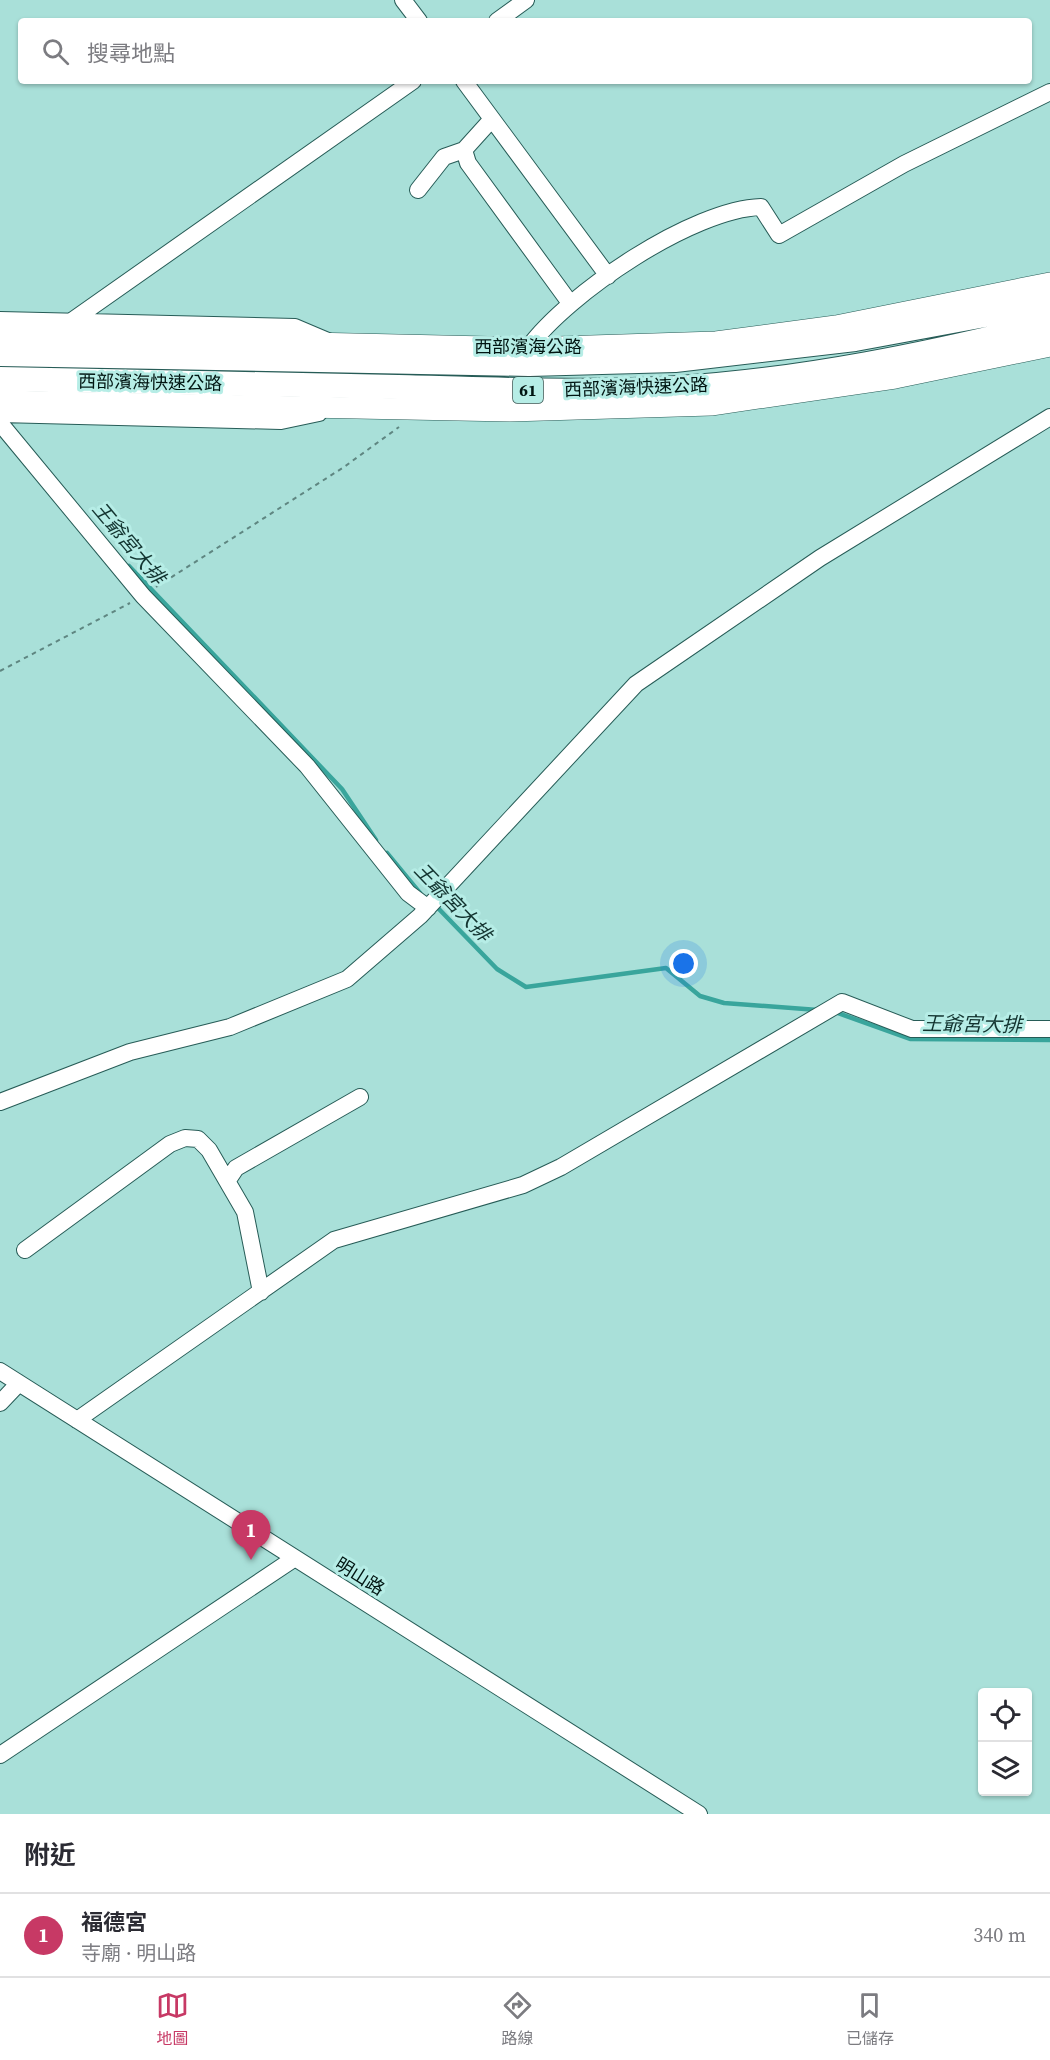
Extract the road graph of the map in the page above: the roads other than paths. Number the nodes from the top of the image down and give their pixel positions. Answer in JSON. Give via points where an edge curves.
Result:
{"nodes":[{"id":1,"x":403,"y":0,"type":"edge"},
{"id":2,"x":526,"y":0,"type":"edge"},
{"id":3,"x":417,"y":18,"type":"edge"},
{"id":4,"x":501,"y":18,"type":"edge"},
{"id":5,"x":409,"y":84,"type":"edge"},
{"id":6,"x":466,"y":84,"type":"edge"},
{"id":7,"x":1050,"y":92,"type":"edge"},
{"id":8,"x":492,"y":119,"type":"junction"},
{"id":9,"x":464,"y":150,"type":"junction"},
{"id":10,"x":418,"y":190,"type":"dead end"},
{"id":11,"x":608,"y":276,"type":"junction"},
{"id":12,"x":1050,"y":282,"type":"edge"},
{"id":13,"x":570,"y":303,"type":"junction"},
{"id":14,"x":1050,"y":303,"type":"edge"},
{"id":15,"x":0,"y":320,"type":"edge"},
{"id":16,"x":73,"y":320,"type":"junction"},
{"id":17,"x":1050,"y":324,"type":"edge"},
{"id":18,"x":0,"y":336,"type":"edge"},
{"id":19,"x":334,"y":343,"type":"junction"},
{"id":20,"x":1050,"y":346,"type":"edge"},
{"id":21,"x":528,"y":348,"type":"junction"},
{"id":22,"x":0,"y":354,"type":"edge"},
{"id":23,"x":0,"y":379,"type":"edge"},
{"id":24,"x":0,"y":401,"type":"edge"},
{"id":25,"x":340,"y":408,"type":"junction"},
{"id":26,"x":0,"y":414,"type":"edge"},
{"id":27,"x":1050,"y":417,"type":"edge"},
{"id":28,"x":0,"y":423,"type":"edge"},
{"id":29,"x":431,"y":905,"type":"junction"},
{"id":30,"x":1050,"y":1029,"type":"edge"},
{"id":31,"x":360,"y":1097,"type":"dead end"},
{"id":32,"x":0,"y":1102,"type":"edge"},
{"id":33,"x":228,"y":1180,"type":"junction"},
{"id":34,"x":25,"y":1250,"type":"dead end"},
{"id":35,"x":261,"y":1292,"type":"junction"},
{"id":36,"x":0,"y":1371,"type":"edge"},
{"id":37,"x":18,"y":1383,"type":"junction"},
{"id":38,"x":0,"y":1403,"type":"edge"},
{"id":39,"x":77,"y":1420,"type":"junction"},
{"id":40,"x":295,"y":1558,"type":"junction"},
{"id":41,"x":0,"y":1755,"type":"edge"},
{"id":42,"x":699,"y":1814,"type":"edge"}],
"edges":[{"from":1,"to":3,"type":"street"},
{"from":2,"to":4,"type":"street"},
{"from":5,"to":16,"type":"street"},
{"from":6,"to":8,"type":"street"},
{"from":7,"to":11,"type":"street","via":[[904,164],[779,235],[761,207],[740,207],[688,227]]},
{"from":8,"to":9,"type":"street"},
{"from":8,"to":11,"type":"street"},
{"from":9,"to":10,"type":"street","via":[[444,157]]},
{"from":9,"to":13,"type":"street","via":[[468,163]]},
{"from":11,"to":13,"type":"street"},
{"from":12,"to":21,"type":"main road","name":"西部濱海公路","via":[[836,326],[716,342]]},
{"from":13,"to":21,"type":"street"},
{"from":14,"to":22,"type":"highway","name":"西部濱海快速公路","number":"61","via":[[855,339],[675,360],[529,364]]},
{"from":15,"to":16,"type":"street"},
{"from":16,"to":19,"type":"street","via":[[295,327]]},
{"from":17,"to":23,"type":"highway","name":"西部濱海快速公路","number":"61","via":[[957,348],[860,365],[677,388],[520,390]]},
{"from":18,"to":19,"type":"main road","name":"西部濱海公路"},
{"from":19,"to":21,"type":"main road","name":"西部濱海公路"},
{"from":20,"to":25,"type":"main road","number":"61","via":[[895,378],[711,405],[510,411]]},
{"from":24,"to":25,"type":"main road","number":"61"},
{"from":25,"to":26,"type":"street","via":[[281,421]]},
{"from":27,"to":29,"type":"street","via":[[819,558],[636,684]]},
{"from":28,"to":29,"type":"street","via":[[307,766],[408,893]]},
{"from":29,"to":32,"type":"street","via":[[347,979],[231,1027],[130,1052]]},
{"from":30,"to":35,"type":"street","via":[[912,1029],[842,1002],[561,1167],[523,1185],[334,1240]]},
{"from":31,"to":33,"type":"street","via":[[236,1168]]},
{"from":33,"to":34,"type":"street","via":[[198,1139],[184,1138],[170,1144]]},
{"from":33,"to":35,"type":"street","via":[[245,1212]]},
{"from":35,"to":39,"type":"street"},
{"from":36,"to":37,"type":"street","name":"明山路"},
{"from":37,"to":38,"type":"street"},
{"from":37,"to":39,"type":"street","name":"明山路"},
{"from":39,"to":40,"type":"street","name":"明山路"},
{"from":40,"to":41,"type":"street"},
{"from":40,"to":42,"type":"street","name":"明山路"}]}
